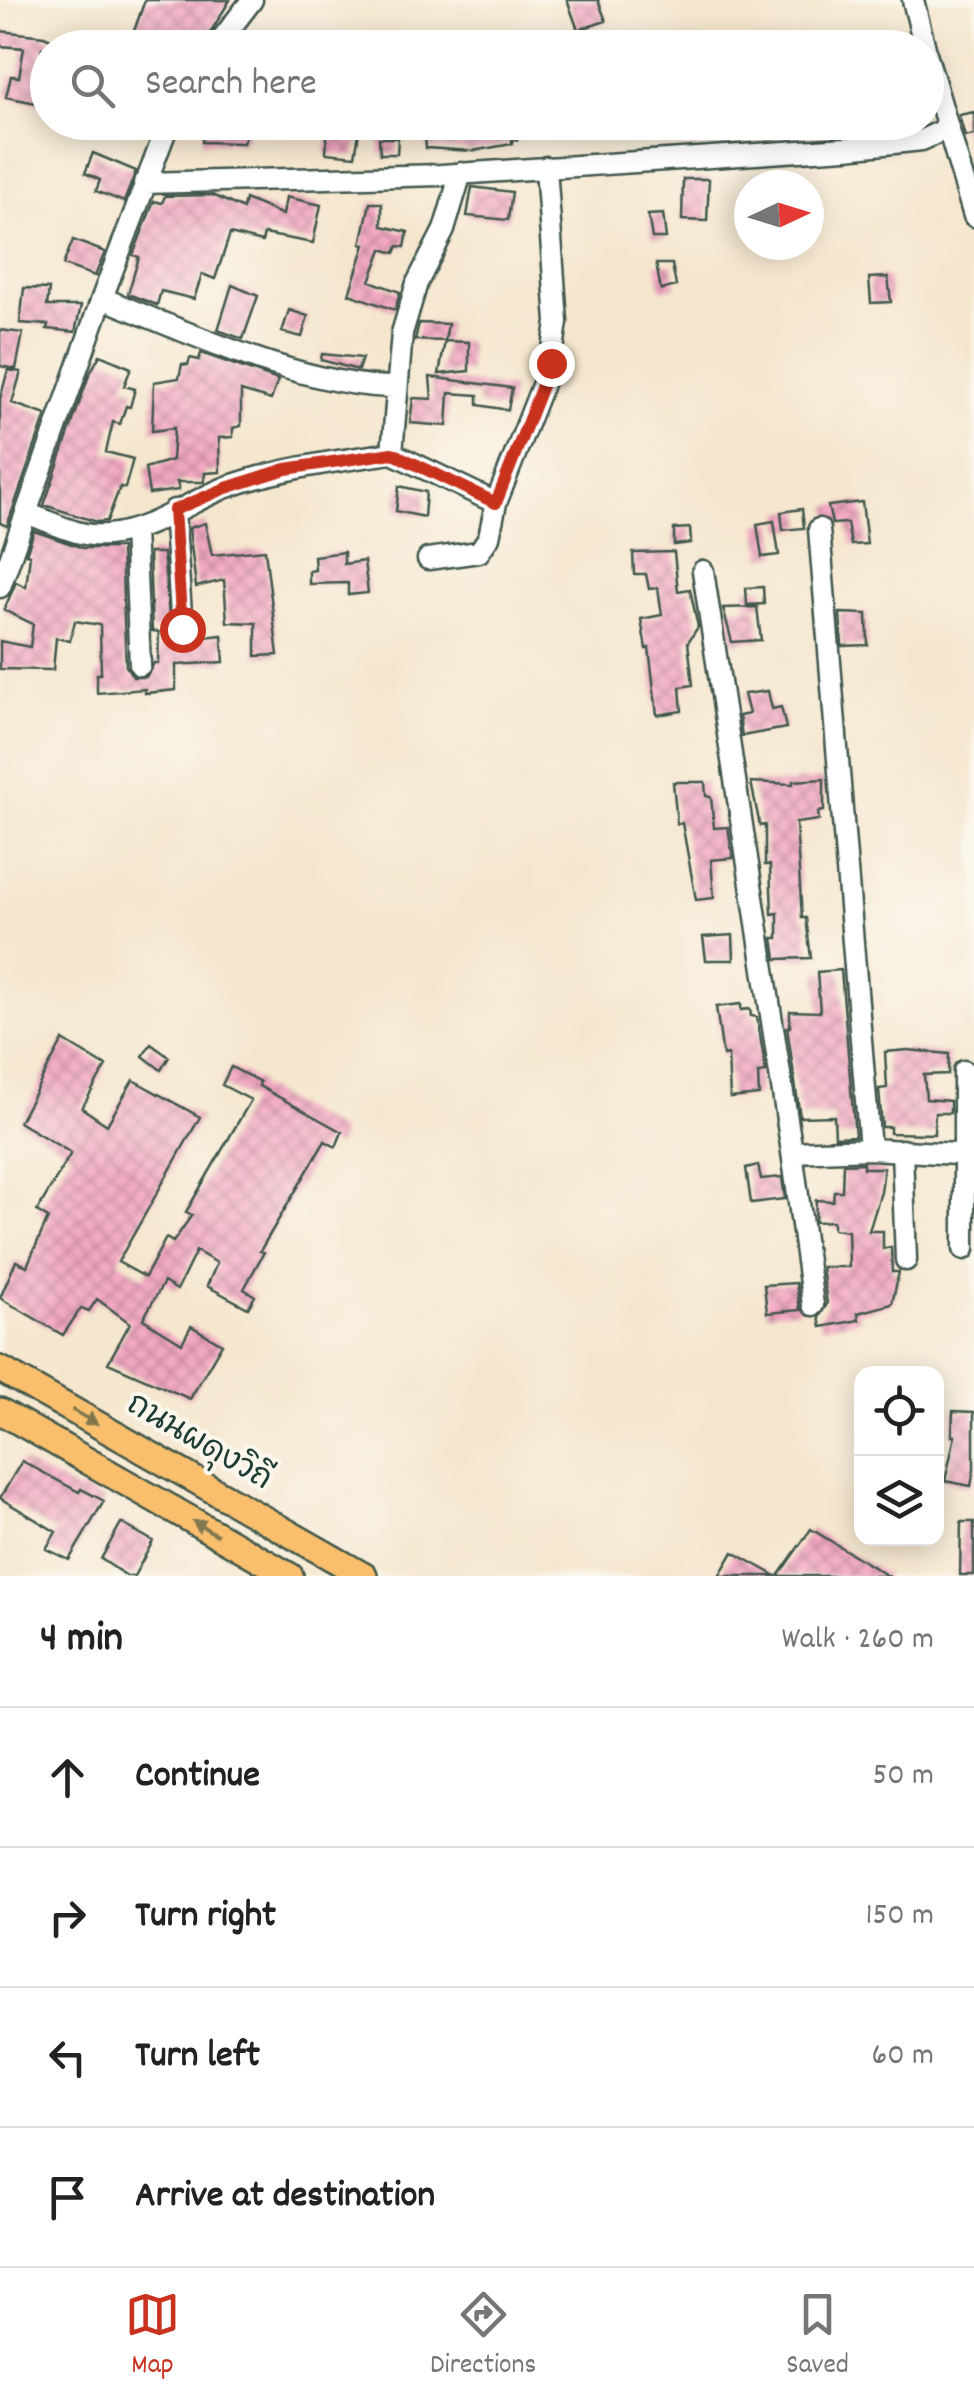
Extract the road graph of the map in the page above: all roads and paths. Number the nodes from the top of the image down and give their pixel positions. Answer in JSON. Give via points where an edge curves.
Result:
{"nodes":[{"id":1,"x":252,"y":0,"type":"edge"},
{"id":2,"x":913,"y":0,"type":"edge"},
{"id":3,"x":229,"y":30,"type":"edge"},
{"id":4,"x":921,"y":30,"type":"edge"},
{"id":5,"x":944,"y":114,"type":"edge"},
{"id":6,"x":948,"y":128,"type":"junction"},
{"id":7,"x":944,"y":130,"type":"edge"},
{"id":8,"x":162,"y":140,"type":"edge"},
{"id":9,"x":922,"y":140,"type":"edge"},
{"id":10,"x":546,"y":167,"type":"junction"},
{"id":11,"x":461,"y":173,"type":"junction"},
{"id":12,"x":144,"y":182,"type":"junction"},
{"id":13,"x":974,"y":216,"type":"edge"},
{"id":14,"x":102,"y":298,"type":"junction"},
{"id":15,"x":397,"y":388,"type":"junction"},
{"id":16,"x":392,"y":453,"type":"junction"},
{"id":17,"x":496,"y":503,"type":"junction"},
{"id":18,"x":174,"y":510,"type":"junction"},
{"id":19,"x":26,"y":512,"type":"junction"},
{"id":20,"x":134,"y":530,"type":"junction"},
{"id":21,"x":819,"y":530,"type":"dead end"},
{"id":22,"x":8,"y":540,"type":"edge"},
{"id":23,"x":428,"y":559,"type":"dead end"},
{"id":24,"x":703,"y":571,"type":"dead end"},
{"id":25,"x":0,"y":588,"type":"edge"},
{"id":26,"x":182,"y":629,"type":"dead end"},
{"id":27,"x":140,"y":665,"type":"dead end"},
{"id":28,"x":964,"y":1071,"type":"dead end"},
{"id":29,"x":870,"y":1149,"type":"junction"},
{"id":30,"x":902,"y":1150,"type":"junction"},
{"id":31,"x":792,"y":1152,"type":"junction"},
{"id":32,"x":970,"y":1155,"type":"edge"},
{"id":33,"x":964,"y":1249,"type":"dead end"},
{"id":34,"x":906,"y":1260,"type":"dead end"},
{"id":35,"x":813,"y":1305,"type":"dead end"},
{"id":36,"x":0,"y":1369,"type":"edge"},
{"id":37,"x":0,"y":1411,"type":"edge"},
{"id":38,"x":290,"y":1576,"type":"edge"},
{"id":39,"x":364,"y":1576,"type":"edge"}],
"edges":[{"from":1,"to":3,"type":"street"},
{"from":2,"to":4,"type":"street"},
{"from":5,"to":6,"type":"street"},
{"from":6,"to":7,"type":"street"},
{"from":6,"to":13,"type":"street"},
{"from":8,"to":12,"type":"street"},
{"from":9,"to":10,"type":"street"},
{"from":10,"to":11,"type":"street"},
{"from":10,"to":17,"type":"street","via":[[558,322],[551,363]]},
{"from":11,"to":12,"type":"street"},
{"from":11,"to":15,"type":"street","via":[[402,333]]},
{"from":12,"to":14,"type":"street"},
{"from":14,"to":15,"type":"street","via":[[332,382]]},
{"from":14,"to":19,"type":"street"},
{"from":15,"to":16,"type":"street"},
{"from":16,"to":17,"type":"street"},
{"from":16,"to":18,"type":"street","via":[[286,469]]},
{"from":17,"to":23,"type":"street","via":[[479,552]]},
{"from":18,"to":20,"type":"street"},
{"from":18,"to":26,"type":"street"},
{"from":19,"to":20,"type":"street","via":[[84,534]]},
{"from":19,"to":22,"type":"street"},
{"from":20,"to":27,"type":"street"},
{"from":21,"to":29,"type":"street"},
{"from":22,"to":25,"type":"street"},
{"from":24,"to":31,"type":"street"},
{"from":28,"to":32,"type":"street"},
{"from":29,"to":30,"type":"street"},
{"from":29,"to":31,"type":"street"},
{"from":30,"to":32,"type":"street"},
{"from":30,"to":34,"type":"street"},
{"from":31,"to":35,"type":"street"},
{"from":32,"to":33,"type":"street"},
{"from":36,"to":39,"type":"main road","name":"ถนนผดุงวิถี","one_way":true},
{"from":38,"to":37,"type":"main road","one_way":true}]}
